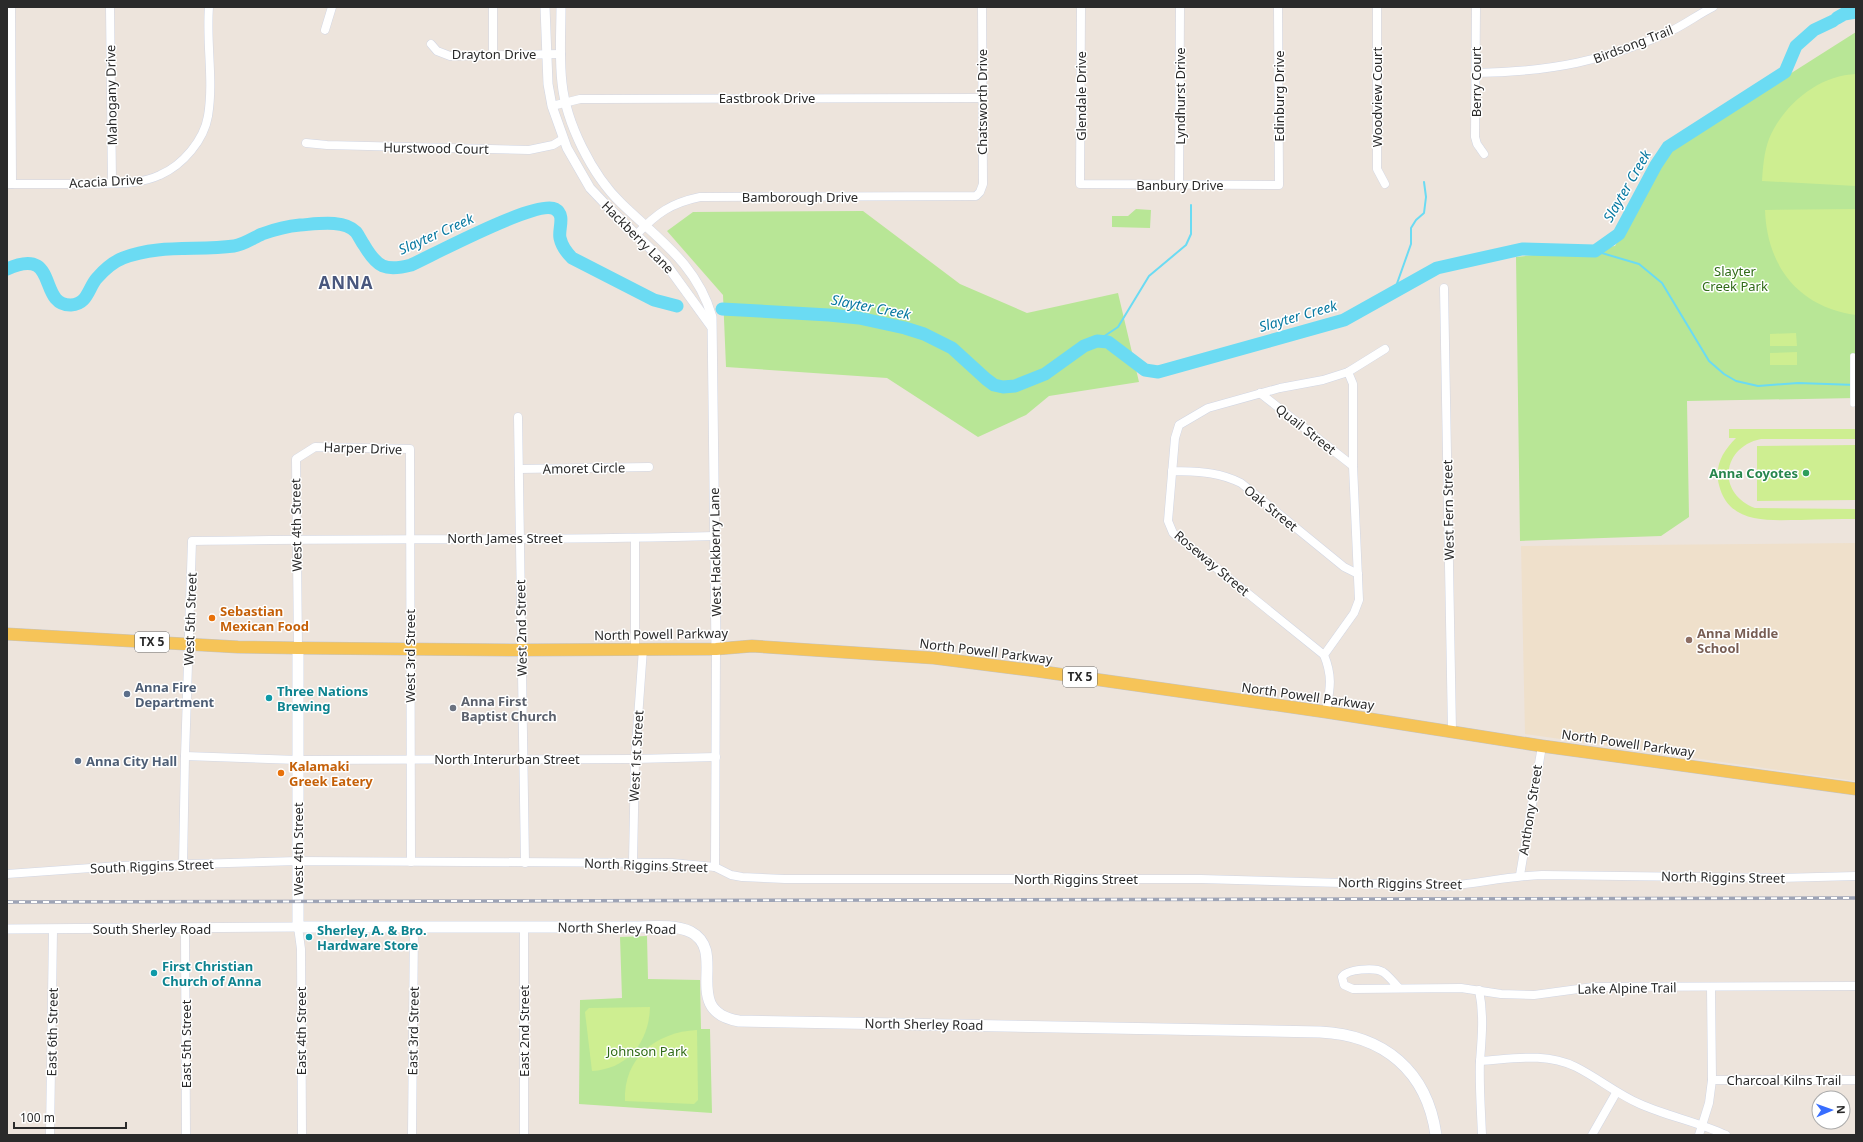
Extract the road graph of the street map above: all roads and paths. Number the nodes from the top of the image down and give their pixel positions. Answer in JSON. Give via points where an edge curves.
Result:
{"nodes":[{"id":1,"x":11,"y":7,"type":"edge"},
{"id":2,"x":110,"y":7,"type":"edge"},
{"id":3,"x":209,"y":7,"type":"edge"},
{"id":4,"x":332,"y":7,"type":"edge"},
{"id":5,"x":493,"y":7,"type":"edge"},
{"id":6,"x":546,"y":7,"type":"edge"},
{"id":7,"x":561,"y":7,"type":"edge"},
{"id":8,"x":982,"y":7,"type":"edge"},
{"id":9,"x":1081,"y":7,"type":"edge"},
{"id":10,"x":1180,"y":7,"type":"edge"},
{"id":11,"x":1278,"y":7,"type":"edge"},
{"id":12,"x":1376,"y":7,"type":"edge"},
{"id":13,"x":1476,"y":7,"type":"edge"},
{"id":14,"x":1713,"y":7,"type":"edge"},
{"id":15,"x":325,"y":30,"type":"dead end"},
{"id":16,"x":431,"y":44,"type":"dead end"},
{"id":17,"x":546,"y":54,"type":"junction"},
{"id":18,"x":562,"y":54,"type":"junction"},
{"id":19,"x":493,"y":55,"type":"junction"},
{"id":20,"x":1476,"y":73,"type":"junction"},
{"id":21,"x":983,"y":98,"type":"junction"},
{"id":22,"x":565,"y":103,"type":"junction"},
{"id":23,"x":552,"y":106,"type":"junction"},
{"id":24,"x":563,"y":139,"type":"junction"},
{"id":25,"x":306,"y":143,"type":"dead end"},
{"id":26,"x":1484,"y":154,"type":"dead end"},
{"id":27,"x":9,"y":184,"type":"edge"},
{"id":28,"x":112,"y":184,"type":"junction"},
{"id":29,"x":1080,"y":184,"type":"joint"},
{"id":30,"x":1180,"y":184,"type":"junction"},
{"id":31,"x":1385,"y":184,"type":"dead end"},
{"id":32,"x":1279,"y":185,"type":"joint"},
{"id":33,"x":976,"y":196,"type":"joint"},
{"id":34,"x":646,"y":224,"type":"junction"},
{"id":35,"x":636,"y":235,"type":"junction"},
{"id":36,"x":1444,"y":288,"type":"dead end"},
{"id":37,"x":713,"y":333,"type":"junction"},
{"id":38,"x":1385,"y":349,"type":"dead end"},
{"id":39,"x":1853,"y":356,"type":"dead end"},
{"id":40,"x":1348,"y":372,"type":"junction"},
{"id":41,"x":1260,"y":393,"type":"junction"},
{"id":42,"x":1853,"y":404,"type":"dead end"},
{"id":43,"x":518,"y":417,"type":"dead end"},
{"id":44,"x":410,"y":450,"type":"joint"},
{"id":45,"x":296,"y":459,"type":"joint"},
{"id":46,"x":1353,"y":466,"type":"junction"},
{"id":47,"x":649,"y":467,"type":"dead end"},
{"id":48,"x":518,"y":469,"type":"junction"},
{"id":49,"x":1172,"y":471,"type":"junction"},
{"id":50,"x":715,"y":536,"type":"junction"},
{"id":51,"x":410,"y":538,"type":"junction"},
{"id":52,"x":520,"y":538,"type":"junction"},
{"id":53,"x":635,"y":538,"type":"junction"},
{"id":54,"x":295,"y":539,"type":"junction"},
{"id":55,"x":192,"y":541,"type":"joint"},
{"id":56,"x":1358,"y":574,"type":"junction"},
{"id":57,"x":7,"y":634,"type":"edge"},
{"id":58,"x":189,"y":644,"type":"junction"},
{"id":59,"x":298,"y":648,"type":"junction"},
{"id":60,"x":716,"y":648,"type":"junction"},
{"id":61,"x":410,"y":649,"type":"junction"},
{"id":62,"x":639,"y":649,"type":"junction"},
{"id":63,"x":521,"y":650,"type":"junction"},
{"id":64,"x":1324,"y":655,"type":"junction"},
{"id":65,"x":1326,"y":712,"type":"junction"},
{"id":66,"x":1452,"y":731,"type":"junction"},
{"id":67,"x":1542,"y":746,"type":"junction"},
{"id":68,"x":185,"y":756,"type":"junction"},
{"id":69,"x":716,"y":757,"type":"junction"},
{"id":70,"x":523,"y":758,"type":"junction"},
{"id":71,"x":411,"y":759,"type":"junction"},
{"id":72,"x":635,"y":759,"type":"junction"},
{"id":73,"x":298,"y":760,"type":"junction"},
{"id":74,"x":1856,"y":788,"type":"edge"},
{"id":75,"x":298,"y":862,"type":"junction"},
{"id":76,"x":411,"y":862,"type":"junction"},
{"id":77,"x":525,"y":862,"type":"junction"},
{"id":78,"x":633,"y":863,"type":"junction"},
{"id":79,"x":183,"y":865,"type":"junction"},
{"id":80,"x":715,"y":867,"type":"junction"},
{"id":81,"x":7,"y":874,"type":"edge"},
{"id":82,"x":1520,"y":875,"type":"junction"},
{"id":83,"x":1856,"y":876,"type":"edge"},
{"id":84,"x":414,"y":926,"type":"junction"},
{"id":85,"x":298,"y":927,"type":"junction"},
{"id":86,"x":524,"y":927,"type":"junction"},
{"id":87,"x":7,"y":929,"type":"edge"},
{"id":88,"x":185,"y":929,"type":"junction"},
{"id":89,"x":53,"y":930,"type":"junction"},
{"id":90,"x":1711,"y":986,"type":"junction"},
{"id":91,"x":1856,"y":986,"type":"edge"},
{"id":92,"x":1399,"y":988,"type":"junction"},
{"id":93,"x":1479,"y":990,"type":"junction"},
{"id":94,"x":1480,"y":1061,"type":"junction"},
{"id":95,"x":1712,"y":1080,"type":"junction"},
{"id":96,"x":1856,"y":1080,"type":"edge"},
{"id":97,"x":1616,"y":1093,"type":"junction"},
{"id":98,"x":1702,"y":1126,"type":"junction"},
{"id":99,"x":50,"y":1135,"type":"edge"},
{"id":100,"x":186,"y":1135,"type":"edge"},
{"id":101,"x":302,"y":1135,"type":"edge"},
{"id":102,"x":412,"y":1135,"type":"edge"},
{"id":103,"x":524,"y":1135,"type":"edge"},
{"id":104,"x":1436,"y":1135,"type":"edge"},
{"id":105,"x":1482,"y":1135,"type":"edge"},
{"id":106,"x":1592,"y":1135,"type":"edge"},
{"id":107,"x":1699,"y":1135,"type":"edge"},
{"id":108,"x":1726,"y":1135,"type":"edge"}],
"edges":[{"from":1,"to":27,"type":"street"},
{"from":2,"to":28,"type":"street","name":"Mahogany Drive"},
{"from":3,"to":28,"type":"street","name":"Acacia Drive","via":[[210,100],[208,118],[201,136],[176,166],[160,176],[137,182]]},
{"from":4,"to":15,"type":"street"},
{"from":5,"to":19,"type":"street"},
{"from":6,"to":17,"type":"street","name":"Hackberry Lane"},
{"from":7,"to":18,"type":"street","name":"Hackberry Lane"},
{"from":8,"to":21,"type":"street","name":"Chatsworth Drive"},
{"from":9,"to":29,"type":"street","name":"Glendale Drive"},
{"from":10,"to":30,"type":"street","name":"Lyndhurst Drive"},
{"from":11,"to":32,"type":"street","name":"Edinburg Drive"},
{"from":12,"to":31,"type":"street","name":"Woodview Court","via":[[1377,165],[1378,173]]},
{"from":13,"to":20,"type":"street","name":"Berry Court"},
{"from":14,"to":20,"type":"street","name":"Birdsong Trail","via":[[1672,31],[1607,56],[1539,70]]},
{"from":16,"to":19,"type":"street","name":"Drayton Drive","via":[[437,51],[450,56]]},
{"from":17,"to":18,"type":"street","name":"Drayton Drive"},
{"from":17,"to":19,"type":"street","name":"Drayton Drive"},
{"from":17,"to":23,"type":"street","name":"Hackberry Lane"},
{"from":18,"to":22,"type":"street","name":"Hackberry Lane"},
{"from":20,"to":26,"type":"street","name":"Berry Court","via":[[1476,140]]},
{"from":21,"to":22,"type":"street","name":"Eastbrook Drive","via":[[595,98]]},
{"from":21,"to":33,"type":"street","name":"Chatsworth Drive","via":[[983,184]]},
{"from":22,"to":23,"type":"street","name":"Eastbrook Drive"},
{"from":22,"to":34,"type":"street","name":"Hackberry Lane","via":[[577,136],[603,183],[620,202]]},
{"from":23,"to":24,"type":"street","name":"Hackberry Lane"},
{"from":24,"to":25,"type":"street","name":"Hurstwood Court","via":[[554,145],[529,150]]},
{"from":24,"to":35,"type":"street","name":"Hackberry Lane","via":[[590,188]]},
{"from":27,"to":28,"type":"street","name":"Acacia Drive"},
{"from":29,"to":30,"type":"street","name":"Banbury Drive"},
{"from":30,"to":32,"type":"street","name":"Banbury Drive"},
{"from":33,"to":34,"type":"street","name":"Bamborough Drive","via":[[700,197],[681,201],[663,210]]},
{"from":34,"to":35,"type":"street","name":"Bamborough Drive"},
{"from":34,"to":37,"type":"street","name":"Hackberry Lane","via":[[672,249],[697,283],[710,311]]},
{"from":35,"to":37,"type":"street","name":"Hackberry Lane","via":[[671,269],[706,318]]},
{"from":36,"to":66,"type":"street","name":"West Fern Street"},
{"from":37,"to":50,"type":"street","name":"West Hackberry Lane"},
{"from":38,"to":40,"type":"street","name":"Roseway Street"},
{"from":39,"to":42,"type":"street"},
{"from":40,"to":41,"type":"street","name":"Roseway Street"},
{"from":40,"to":46,"type":"street","via":[[1353,384]]},
{"from":41,"to":46,"type":"street","name":"Quail Street"},
{"from":41,"to":49,"type":"street","name":"Roseway Street","via":[[1208,408],[1179,425]]},
{"from":43,"to":48,"type":"street","name":"West 2nd Street"},
{"from":44,"to":45,"type":"street","name":"Harper Drive","via":[[315,446]]},
{"from":44,"to":51,"type":"street","name":"West 3rd Street"},
{"from":45,"to":54,"type":"street","name":"West 4th Street"},
{"from":46,"to":56,"type":"street"},
{"from":47,"to":48,"type":"street","name":"Amoret Circle"},
{"from":48,"to":52,"type":"street","name":"West 2nd Street"},
{"from":49,"to":56,"type":"street","name":"Oak Street","via":[[1214,473],[1241,483],[1344,567]]},
{"from":49,"to":64,"type":"street","name":"Roseway Street","via":[[1168,521],[1173,533]]},
{"from":50,"to":53,"type":"street","name":"North James Street"},
{"from":50,"to":60,"type":"street","name":"West Hackberry Lane"},
{"from":51,"to":52,"type":"street","name":"North James Street"},
{"from":51,"to":54,"type":"street","name":"North James Street"},
{"from":51,"to":61,"type":"street","name":"West 3rd Street"},
{"from":52,"to":53,"type":"street","name":"North James Street"},
{"from":52,"to":63,"type":"street","name":"West 2nd Street"},
{"from":53,"to":62,"type":"street","name":"West 1st Street"},
{"from":54,"to":55,"type":"street","name":"North James Street"},
{"from":54,"to":59,"type":"street","name":"West 4th Street"},
{"from":55,"to":58,"type":"street","name":"West 5th Street"},
{"from":56,"to":64,"type":"street","via":[[1359,600],[1354,614]]},
{"from":57,"to":58,"type":"main road","number":"TX 5"},
{"from":58,"to":59,"type":"main road","number":"TX 5"},
{"from":58,"to":68,"type":"street","name":"West 5th Street"},
{"from":59,"to":61,"type":"main road","name":"North Powell Parkway","number":"TX 5"},
{"from":59,"to":73,"type":"main road","name":"West 4th Street"},
{"from":60,"to":62,"type":"main road","name":"North Powell Parkway","number":"TX 5"},
{"from":60,"to":65,"type":"main road","name":"North Powell Parkway","number":"TX 5","via":[[752,646],[934,658]]},
{"from":60,"to":69,"type":"street","name":"West Hackberry Lane"},
{"from":61,"to":63,"type":"main road","name":"North Powell Parkway","number":"TX 5"},
{"from":61,"to":71,"type":"street","name":"West 3rd Street"},
{"from":62,"to":63,"type":"main road","name":"North Powell Parkway","number":"TX 5"},
{"from":62,"to":72,"type":"street","name":"West 1st Street"},
{"from":63,"to":70,"type":"street","name":"West 2nd Street"},
{"from":64,"to":65,"type":"street","via":[[1330,669],[1331,684]]},
{"from":65,"to":66,"type":"main road","name":"North Powell Parkway","number":"TX 5"},
{"from":66,"to":67,"type":"main road","name":"North Powell Parkway","number":"TX 5"},
{"from":67,"to":74,"type":"main road","name":"North Powell Parkway","number":"TX 5"},
{"from":67,"to":82,"type":"street","name":"Anthony Street"},
{"from":68,"to":73,"type":"street","name":"North Interurban Street"},
{"from":68,"to":79,"type":"street","name":"West 5th Street"},
{"from":69,"to":72,"type":"street","name":"North Interurban Street"},
{"from":69,"to":80,"type":"street","name":"West Hackberry Lane"},
{"from":70,"to":71,"type":"street","name":"North Interurban Street"},
{"from":70,"to":72,"type":"street","name":"North Interurban Street"},
{"from":70,"to":77,"type":"street","name":"West 2nd Street"},
{"from":71,"to":73,"type":"street","name":"North Interurban Street"},
{"from":71,"to":76,"type":"street","name":"West 3rd Street"},
{"from":72,"to":78,"type":"street","name":"West 1st Street"},
{"from":73,"to":75,"type":"main road","name":"West 4th Street"},
{"from":75,"to":76,"type":"street","name":"North Riggins Street"},
{"from":75,"to":79,"type":"street","name":"South Riggins Street"},
{"from":75,"to":85,"type":"main road","name":"West 4th Street"},
{"from":76,"to":77,"type":"street","name":"North Riggins Street"},
{"from":77,"to":78,"type":"street","name":"North Riggins Street"},
{"from":78,"to":80,"type":"street","name":"North Riggins Street"},
{"from":79,"to":81,"type":"street","name":"South Riggins Street","via":[[119,866]]},
{"from":80,"to":82,"type":"street","name":"North Riggins Street","via":[[742,877],[785,879],[1201,879],[1450,886],[1478,884]]},
{"from":82,"to":83,"type":"street","name":"North Riggins Street","via":[[1779,878]]},
{"from":84,"to":85,"type":"main road","name":"North Sherley Road"},
{"from":84,"to":86,"type":"main road","name":"North Sherley Road"},
{"from":84,"to":102,"type":"street","name":"East 3rd Street"},
{"from":85,"to":88,"type":"street","name":"South Sherley Road"},
{"from":85,"to":101,"type":"street","name":"East 4th Street","via":[[301,949]]},
{"from":86,"to":103,"type":"street","name":"East 2nd Street"},
{"from":86,"to":104,"type":"main road","name":"North Sherley Road","via":[[667,927],[692,933],[704,949],[708,998],[712,1007],[718,1014],[732,1020],[1320,1032],[1348,1035],[1386,1051],[1410,1072],[1426,1098]]},
{"from":87,"to":89,"type":"street","name":"South Sherley Road"},
{"from":88,"to":89,"type":"street","name":"South Sherley Road"},
{"from":88,"to":100,"type":"street","name":"East 5th Street"},
{"from":89,"to":99,"type":"street","name":"East 6th Street"},
{"from":90,"to":91,"type":"street","name":"Lake Alpine Trail"},
{"from":90,"to":93,"type":"street","name":"Lake Alpine Trail","via":[[1593,987],[1534,995]]},
{"from":90,"to":95,"type":"street"},
{"from":92,"to":92,"type":"street","name":"Lake Alpine Trail","via":[[1349,988],[1344,985],[1342,977],[1349,971],[1378,970]]},
{"from":92,"to":93,"type":"street","name":"Lake Alpine Trail"},
{"from":93,"to":94,"type":"street","via":[[1483,1032]]},
{"from":94,"to":97,"type":"street","via":[[1530,1057],[1561,1061],[1578,1068]]},
{"from":94,"to":105,"type":"street"},
{"from":95,"to":96,"type":"street","name":"Charcoal Kilns Trail"},
{"from":95,"to":98,"type":"street","via":[[1709,1104]]},
{"from":97,"to":98,"type":"street","via":[[1658,1112]]},
{"from":97,"to":106,"type":"street"},
{"from":98,"to":107,"type":"street"},
{"from":98,"to":108,"type":"street"}]}
